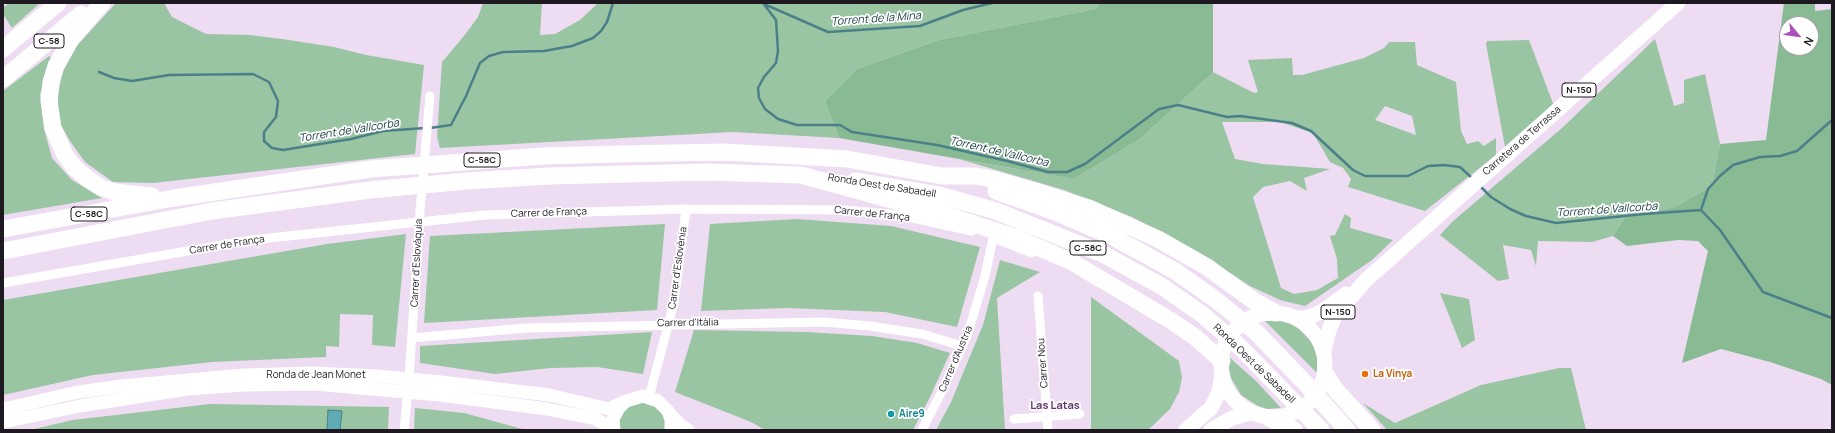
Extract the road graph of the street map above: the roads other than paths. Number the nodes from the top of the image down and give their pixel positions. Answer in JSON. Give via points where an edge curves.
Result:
{"nodes":[{"id":1,"x":58,"y":3,"type":"edge"},
{"id":2,"x":95,"y":3,"type":"edge"},
{"id":3,"x":102,"y":3,"type":"edge"},
{"id":4,"x":1678,"y":3,"type":"edge"},
{"id":5,"x":3,"y":49,"type":"edge"},
{"id":6,"x":3,"y":79,"type":"edge"},
{"id":7,"x":430,"y":96,"type":"dead end"},
{"id":8,"x":802,"y":175,"type":"junction"},
{"id":9,"x":942,"y":176,"type":"junction"},
{"id":10,"x":174,"y":198,"type":"junction"},
{"id":11,"x":686,"y":209,"type":"junction"},
{"id":12,"x":419,"y":221,"type":"junction"},
{"id":13,"x":3,"y":229,"type":"edge"},
{"id":14,"x":993,"y":238,"type":"junction"},
{"id":15,"x":3,"y":251,"type":"edge"},
{"id":16,"x":1090,"y":273,"type":"junction"},
{"id":17,"x":1366,"y":280,"type":"junction"},
{"id":18,"x":3,"y":283,"type":"edge"},
{"id":19,"x":1038,"y":296,"type":"dead end"},
{"id":20,"x":1276,"y":313,"type":"junction"},
{"id":21,"x":1296,"y":318,"type":"junction"},
{"id":22,"x":669,"y":324,"type":"junction"},
{"id":23,"x":412,"y":338,"type":"junction"},
{"id":24,"x":962,"y":346,"type":"junction"},
{"id":25,"x":1324,"y":351,"type":"junction"},
{"id":26,"x":1222,"y":363,"type":"junction"},
{"id":27,"x":1324,"y":377,"type":"junction"},
{"id":28,"x":409,"y":379,"type":"junction"},
{"id":29,"x":408,"y":392,"type":"junction"},
{"id":30,"x":649,"y":397,"type":"junction"},
{"id":31,"x":626,"y":401,"type":"junction"},
{"id":32,"x":3,"y":409,"type":"edge"},
{"id":33,"x":668,"y":411,"type":"junction"},
{"id":34,"x":1250,"y":413,"type":"junction"},
{"id":35,"x":1080,"y":414,"type":"dead end"},
{"id":36,"x":1047,"y":416,"type":"junction"},
{"id":37,"x":1269,"y":418,"type":"joint"},
{"id":38,"x":1014,"y":420,"type":"dead end"},
{"id":39,"x":3,"y":422,"type":"edge"},
{"id":40,"x":1290,"y":423,"type":"edge"},
{"id":41,"x":404,"y":430,"type":"edge"},
{"id":42,"x":610,"y":430,"type":"edge"},
{"id":43,"x":614,"y":430,"type":"edge"},
{"id":44,"x":671,"y":430,"type":"edge"},
{"id":45,"x":688,"y":430,"type":"edge"},
{"id":46,"x":922,"y":430,"type":"edge"},
{"id":47,"x":1048,"y":430,"type":"edge"},
{"id":48,"x":1186,"y":430,"type":"edge"},
{"id":49,"x":1211,"y":430,"type":"edge"},
{"id":50,"x":1320,"y":430,"type":"edge"},
{"id":51,"x":1347,"y":430,"type":"edge"},
{"id":52,"x":1372,"y":430,"type":"edge"}],
"edges":[{"from":1,"to":5,"type":"highway","number":"C-58"},
{"from":2,"to":6,"type":"highway","number":"C-58"},
{"from":3,"to":10,"type":"highway","via":[[71,39],[56,66],[51,82],[50,100],[51,116],[58,142],[75,168],[102,188],[126,194]]},
{"from":4,"to":17,"type":"main road","name":"Carretera de Terrassa","number":"N-150"},
{"from":7,"to":12,"type":"street","name":"Carrer d'Eslovàquia"},
{"from":8,"to":15,"type":"highway","number":"C-58C","via":[[706,172],[550,176],[422,185],[212,211]]},
{"from":8,"to":16,"type":"highway","via":[[979,225],[1048,251]]},
{"from":8,"to":50,"type":"highway","name":"Ronda Oest de Sabadell","number":"C-58C","via":[[896,186],[940,195],[996,211],[1103,254],[1163,287],[1203,315],[1241,348]]},
{"from":9,"to":10,"type":"highway","number":"C-58C","via":[[847,159],[724,152],[617,154],[371,169]]},
{"from":9,"to":20,"type":"highway","via":[[976,176],[992,179],[1064,200],[1121,221],[1158,239]]},
{"from":9,"to":51,"type":"highway","name":"Ronda Oest de Sabadell","number":"C-58C","via":[[1003,193],[1055,212],[1113,237],[1175,271],[1257,333]]},
{"from":10,"to":13,"type":"highway","number":"C-58C"},
{"from":11,"to":12,"type":"street","name":"Carrer de França","via":[[484,215]]},
{"from":11,"to":14,"type":"street","name":"Carrer de França","via":[[845,210],[899,215]]},
{"from":11,"to":22,"type":"street","name":"Carrer d'Eslovènia","via":[[680,268]]},
{"from":12,"to":18,"type":"street","name":"Carrer de França","via":[[251,240]]},
{"from":12,"to":23,"type":"street","name":"Carrer d'Eslovàquia"},
{"from":14,"to":16,"type":"street","name":"Carrer de França"},
{"from":14,"to":24,"type":"street","name":"Carrer d'Austria","via":[[985,276]]},
{"from":16,"to":26,"type":"highway","via":[[1195,337]]},
{"from":17,"to":21,"type":"main road","name":"Carretera de Terrassa","number":"N-150","via":[[1321,312],[1306,318]]},
{"from":17,"to":25,"type":"main road","name":"Carretera de Terrassa","number":"N-150","via":[[1336,314]]},
{"from":19,"to":36,"type":"street","name":"Carrer Nou"},
{"from":20,"to":21,"type":"main road","number":"N-150"},
{"from":20,"to":26,"type":"main road","number":"N-150","via":[[1259,315],[1233,332],[1226,344]]},
{"from":21,"to":25,"type":"main road","number":"N-150","via":[[1314,332]]},
{"from":22,"to":23,"type":"street","name":"Carrer d'Itàlia","via":[[526,328]]},
{"from":22,"to":24,"type":"street","name":"Carrer d'Itàlia","via":[[824,322],[922,334]]},
{"from":22,"to":30,"type":"street","name":"Carrer d'Eslovènia"},
{"from":23,"to":28,"type":"street","name":"Carrer d'Eslovàquia"},
{"from":24,"to":46,"type":"street","name":"Carrer d'Austria"},
{"from":25,"to":27,"type":"main road","number":"N-150"},
{"from":26,"to":34,"type":"main road","via":[[1232,396]]},
{"from":26,"to":48,"type":"main road","number":"N-150","via":[[1219,392],[1211,408]]},
{"from":27,"to":40,"type":"main road","via":[[1312,400]]},
{"from":27,"to":52,"type":"highway"},
{"from":28,"to":29,"type":"street","name":"Carrer d'Eslovàquia"},
{"from":28,"to":31,"type":"street","name":"Ronda de Jean Monet","via":[[549,395],[609,409]]},
{"from":28,"to":32,"type":"street","name":"Ronda de Jean Monet","via":[[312,373],[202,378],[78,392]]},
{"from":29,"to":39,"type":"street","name":"Ronda de Jean Monet","via":[[314,384],[187,389],[80,406]]},
{"from":29,"to":41,"type":"street","name":"Carrer d'Eslovàquia"},
{"from":29,"to":42,"type":"street","name":"Ronda de Jean Monet","via":[[547,409],[596,419]]},
{"from":30,"to":31,"type":"street","name":"Ronda de Jean Monet","via":[[633,397]]},
{"from":30,"to":33,"type":"street","via":[[658,401]]},
{"from":31,"to":43,"type":"street","via":[[614,419]]},
{"from":33,"to":44,"type":"street"},
{"from":33,"to":45,"type":"street"},
{"from":34,"to":37,"type":"main road"},
{"from":34,"to":49,"type":"main road","via":[[1232,418]]},
{"from":35,"to":36,"type":"street"},
{"from":36,"to":38,"type":"street"},
{"from":36,"to":47,"type":"street","name":"Carrer Nou"},
{"from":37,"to":40,"type":"highway"}]}
